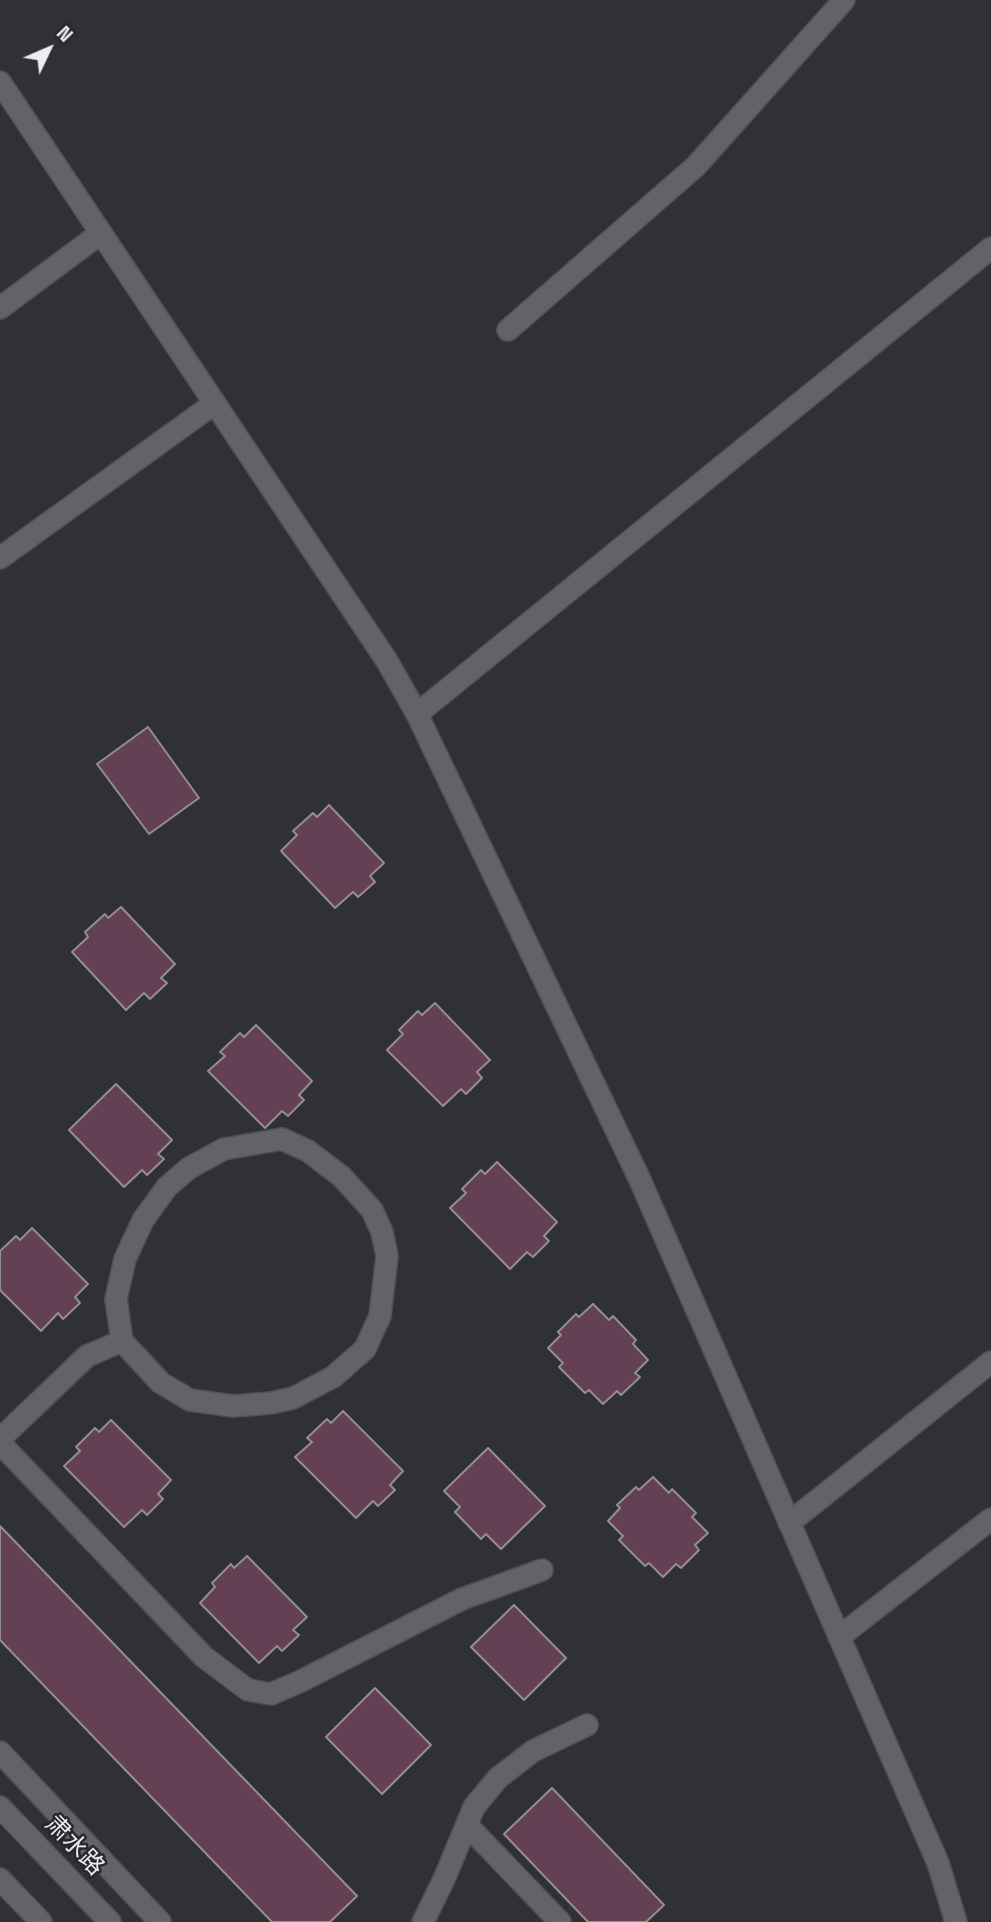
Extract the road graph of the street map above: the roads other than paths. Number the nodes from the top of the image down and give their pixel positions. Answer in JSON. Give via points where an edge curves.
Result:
{"nodes":[{"id":1,"x":844,"y":0,"type":"edge"},
{"id":2,"x":1,"y":85,"type":"edge"},
{"id":3,"x":102,"y":233,"type":"junction"},
{"id":4,"x":991,"y":247,"type":"edge"},
{"id":5,"x":0,"y":308,"type":"edge"},
{"id":6,"x":508,"y":330,"type":"dead end"},
{"id":7,"x":215,"y":403,"type":"junction"},
{"id":8,"x":0,"y":558,"type":"edge"},
{"id":9,"x":417,"y":714,"type":"junction"},
{"id":10,"x":122,"y":1340,"type":"junction"},
{"id":11,"x":991,"y":1362,"type":"edge"},
{"id":12,"x":0,"y":1441,"type":"edge"},
{"id":13,"x":991,"y":1519,"type":"edge"},
{"id":14,"x":789,"y":1523,"type":"junction"},
{"id":15,"x":542,"y":1570,"type":"dead end"},
{"id":16,"x":839,"y":1637,"type":"junction"},
{"id":17,"x":587,"y":1725,"type":"dead end"},
{"id":18,"x":0,"y":1752,"type":"edge"},
{"id":19,"x":0,"y":1807,"type":"edge"},
{"id":20,"x":467,"y":1825,"type":"junction"},
{"id":21,"x":0,"y":1879,"type":"edge"},
{"id":22,"x":41,"y":1922,"type":"edge"},
{"id":23,"x":110,"y":1922,"type":"edge"},
{"id":24,"x":160,"y":1922,"type":"edge"},
{"id":25,"x":423,"y":1922,"type":"edge"},
{"id":26,"x":560,"y":1922,"type":"edge"},
{"id":27,"x":956,"y":1922,"type":"edge"}],
"edges":[{"from":1,"to":6,"type":"street","via":[[696,166]]},
{"from":2,"to":3,"type":"street"},
{"from":3,"to":5,"type":"street"},
{"from":3,"to":7,"type":"street"},
{"from":4,"to":9,"type":"street"},
{"from":7,"to":8,"type":"street"},
{"from":7,"to":9,"type":"street","via":[[387,661]]},
{"from":9,"to":14,"type":"street","via":[[640,1180]]},
{"from":10,"to":10,"type":"street","via":[[161,1383],[190,1400],[233,1406],[293,1398],[332,1377],[365,1349],[380,1316],[387,1256],[372,1210],[342,1177],[308,1151],[282,1139],[224,1149],[167,1187],[143,1220],[125,1259],[116,1298]]},
{"from":10,"to":12,"type":"street","via":[[88,1356]]},
{"from":11,"to":14,"type":"street"},
{"from":12,"to":15,"type":"street","via":[[204,1657],[248,1690],[271,1694],[462,1599]]},
{"from":13,"to":16,"type":"street"},
{"from":14,"to":16,"type":"street"},
{"from":16,"to":27,"type":"street","via":[[938,1863]]},
{"from":17,"to":20,"type":"street","via":[[533,1751],[498,1778],[474,1807]]},
{"from":18,"to":24,"type":"street"},
{"from":19,"to":23,"type":"street","name":"肃水路"},
{"from":20,"to":25,"type":"street"},
{"from":20,"to":26,"type":"street"},
{"from":21,"to":22,"type":"street"}]}
